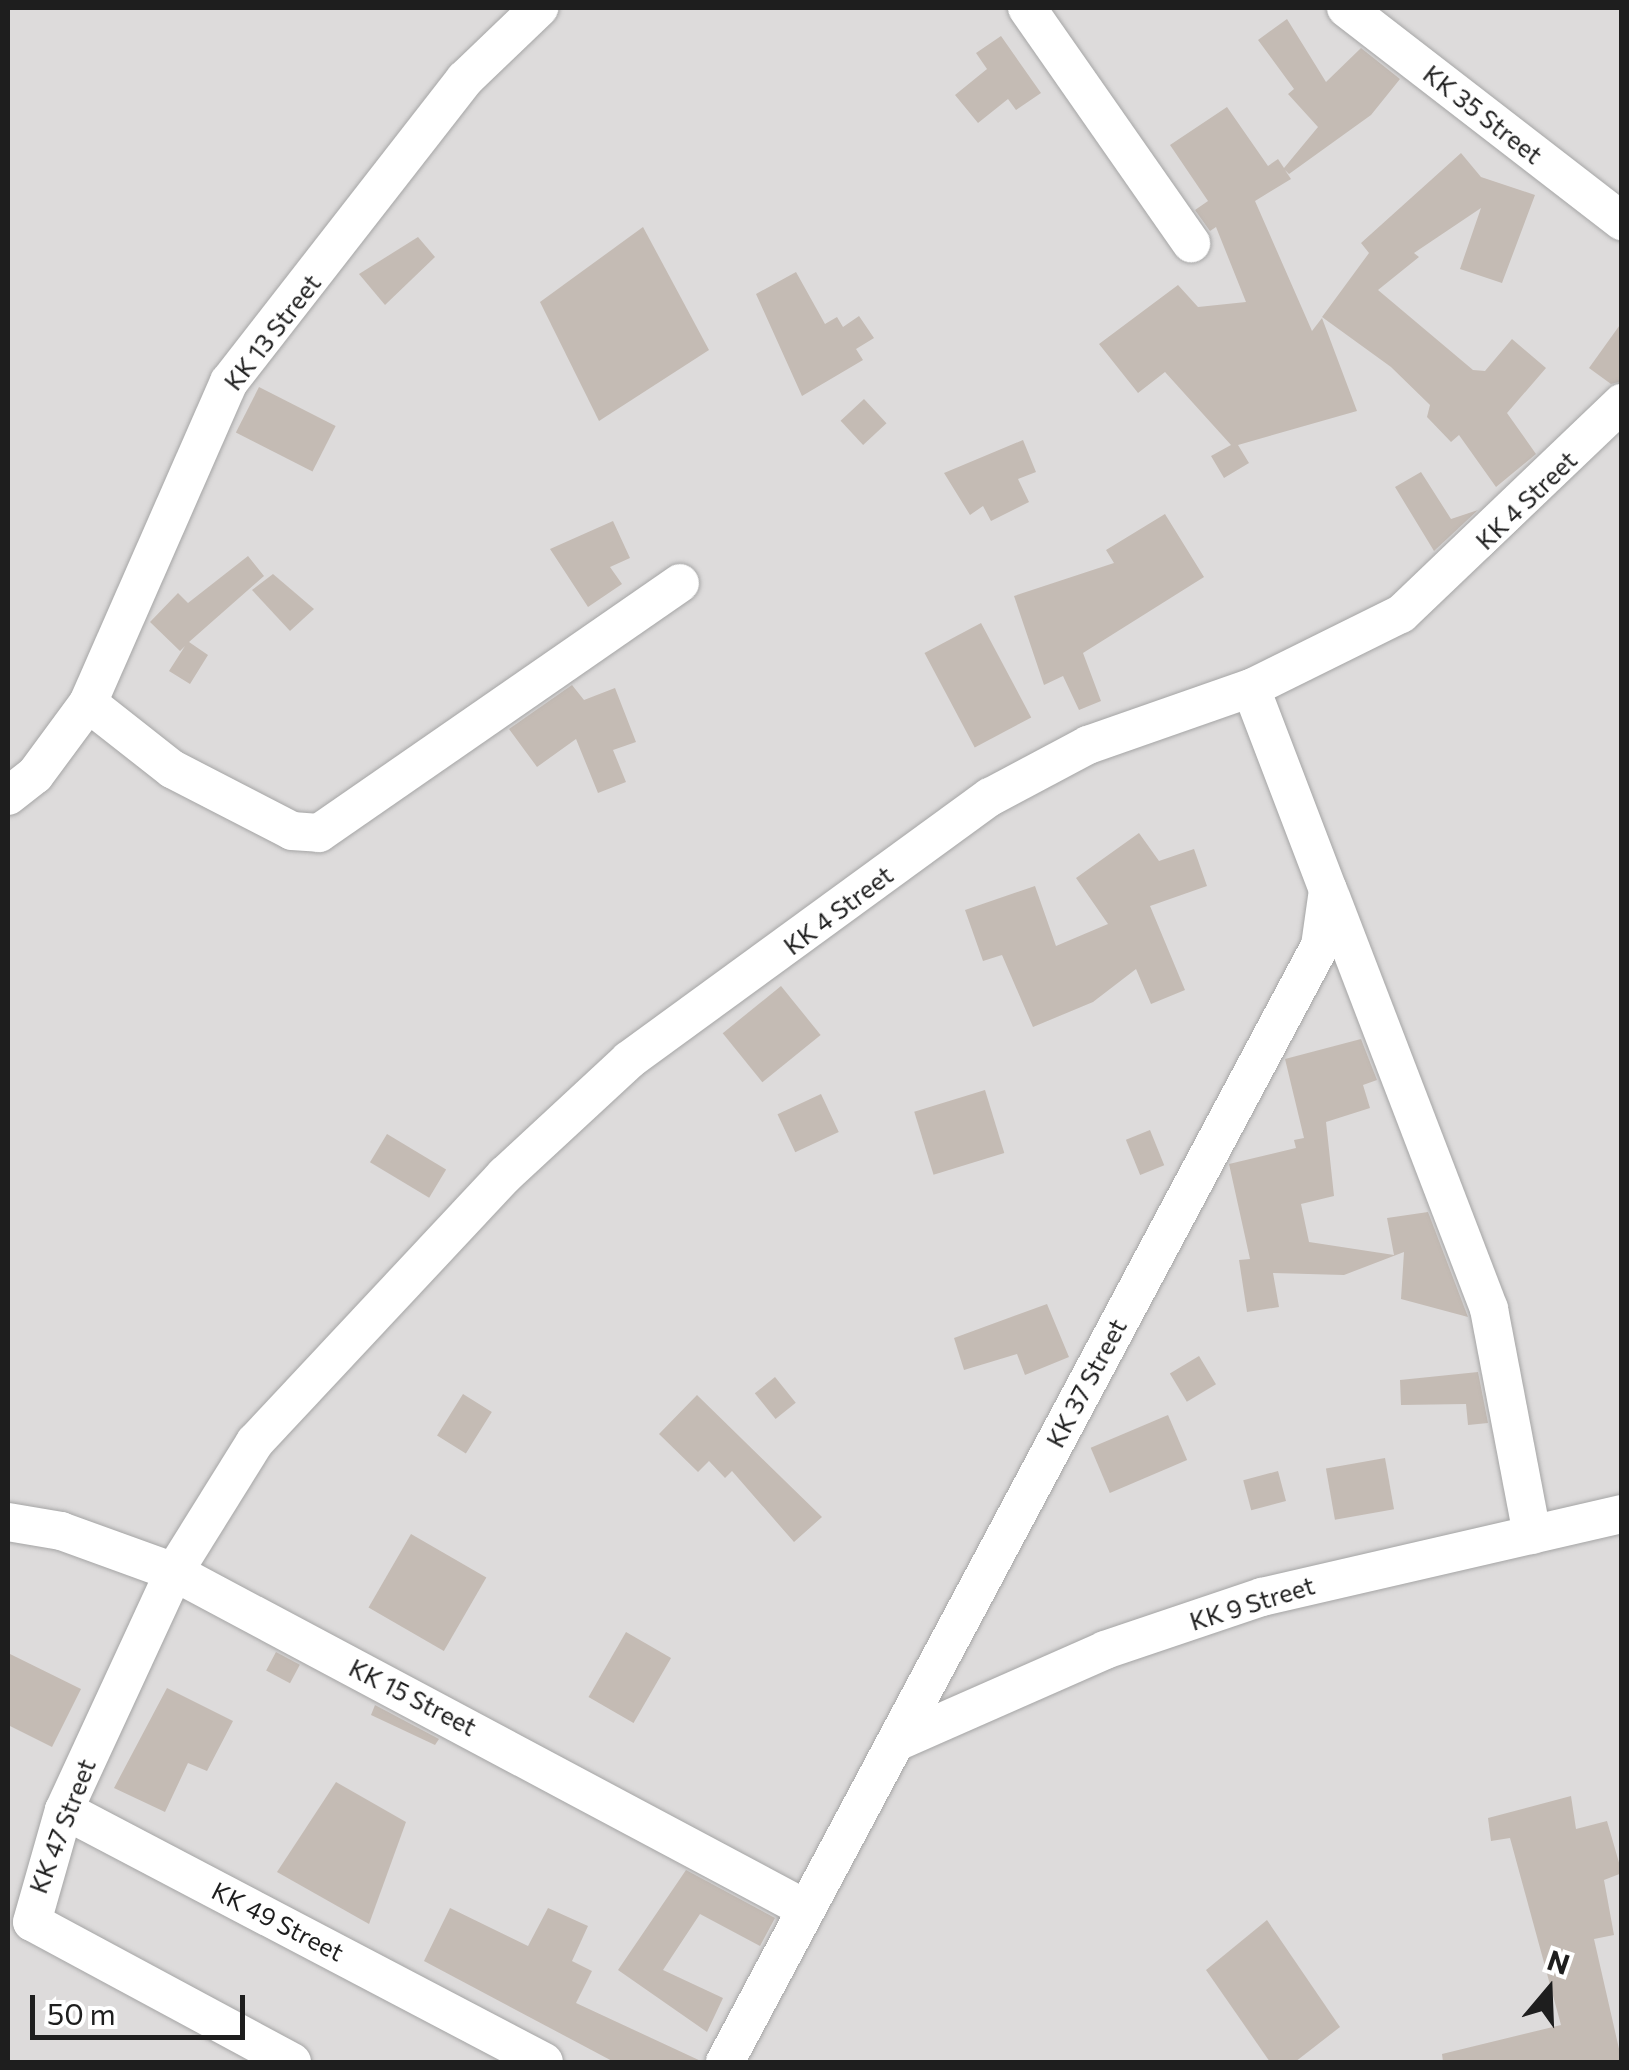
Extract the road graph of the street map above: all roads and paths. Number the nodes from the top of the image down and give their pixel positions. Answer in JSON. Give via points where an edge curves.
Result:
{"nodes":[{"id":1,"x":539,"y":8,"type":"edge"},
{"id":2,"x":1027,"y":8,"type":"edge"},
{"id":3,"x":1346,"y":8,"type":"edge"},
{"id":4,"x":1622,"y":221,"type":"edge"},
{"id":5,"x":1191,"y":243,"type":"dead end"},
{"id":6,"x":1622,"y":403,"type":"edge"},
{"id":7,"x":680,"y":583,"type":"dead end"},
{"id":8,"x":1251,"y":688,"type":"junction"},
{"id":9,"x":88,"y":703,"type":"junction"},
{"id":10,"x":8,"y":796,"type":"edge"},
{"id":11,"x":1328,"y":890,"type":"junction"},
{"id":12,"x":1622,"y":1514,"type":"edge"},
{"id":13,"x":8,"y":1522,"type":"edge"},
{"id":14,"x":1532,"y":1535,"type":"junction"},
{"id":15,"x":174,"y":1572,"type":"junction"},
{"id":16,"x":899,"y":1741,"type":"junction"},
{"id":17,"x":64,"y":1810,"type":"junction"},
{"id":18,"x":804,"y":1908,"type":"junction"},
{"id":19,"x":292,"y":2062,"type":"edge"},
{"id":20,"x":544,"y":2062,"type":"edge"},
{"id":21,"x":725,"y":2062,"type":"edge"}],
"edges":[{"from":1,"to":9,"type":"street","name":"KK 13 Street","via":[[465,79],[229,382]]},
{"from":2,"to":5,"type":"street"},
{"from":3,"to":4,"type":"street","name":"KK 35 Street"},
{"from":6,"to":8,"type":"street","name":"KK 4 Street","via":[[1436,589]]},
{"from":7,"to":9,"type":"street","via":[[320,833],[292,831],[172,769]]},
{"from":8,"to":11,"type":"street"},
{"from":8,"to":15,"type":"street","name":"KK 4 Street","via":[[1088,745],[990,797],[629,1060],[505,1175],[255,1442]]},
{"from":9,"to":10,"type":"street","name":"KK 13 Street","via":[[35,775]]},
{"from":11,"to":14,"type":"street","via":[[1489,1309]]},
{"from":11,"to":16,"type":"street","name":"KK 37 Street","via":[[1312,967],[1244,1080]]},
{"from":12,"to":14,"type":"street","name":"KK 9 Street"},
{"from":13,"to":15,"type":"street","name":"KK 15 Street","via":[[61,1531]]},
{"from":14,"to":16,"type":"street","name":"KK 9 Street","via":[[1262,1597],[1105,1650]]},
{"from":15,"to":17,"type":"street","name":"KK 47 Street"},
{"from":15,"to":18,"type":"street","name":"KK 15 Street"},
{"from":16,"to":18,"type":"street","name":"KK 37 Street"},
{"from":17,"to":19,"type":"street","name":"KK 47 Street","via":[[32,1922]]},
{"from":17,"to":20,"type":"street","name":"KK 49 Street"},
{"from":18,"to":21,"type":"street","name":"KK 37 Street"}]}
